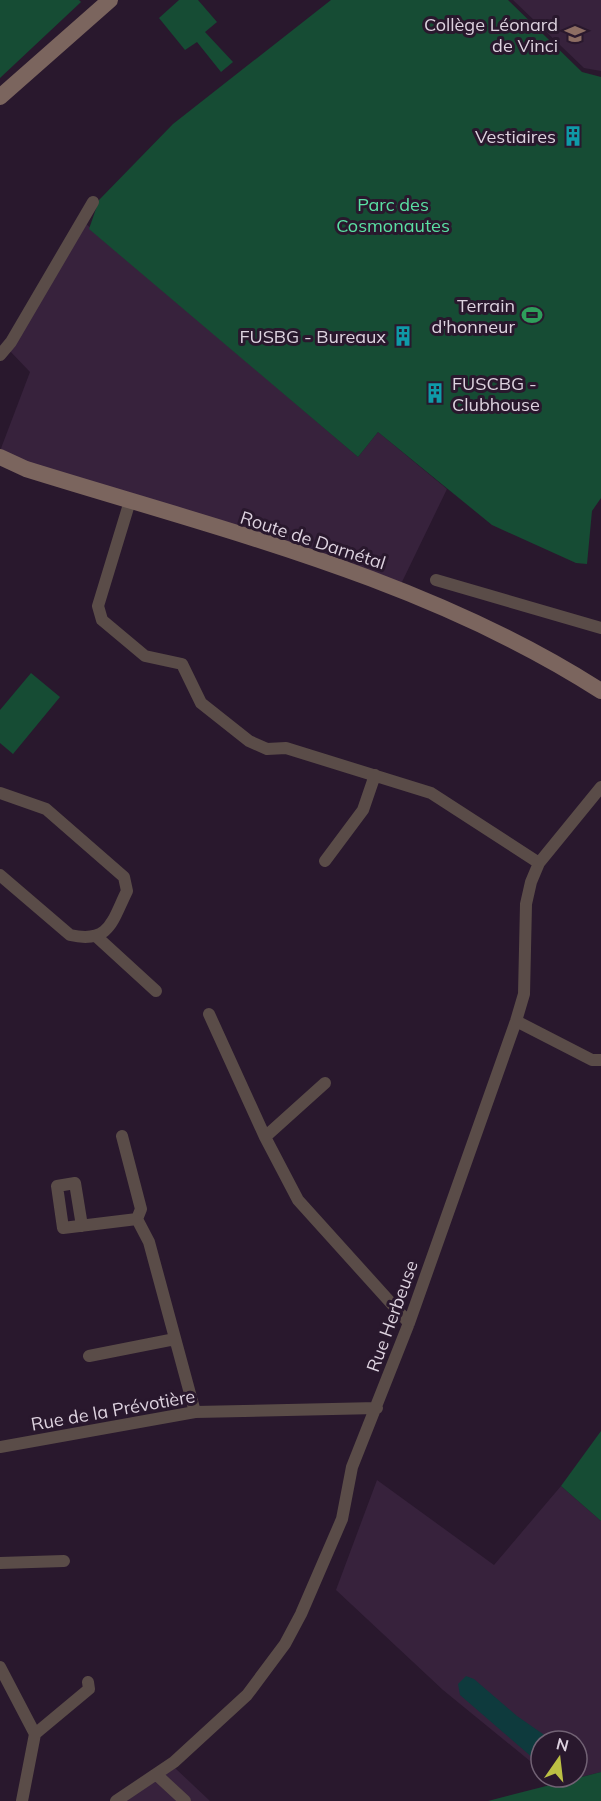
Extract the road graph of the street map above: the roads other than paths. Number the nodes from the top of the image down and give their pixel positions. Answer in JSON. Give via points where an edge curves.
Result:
{"nodes":[{"id":1,"x":110,"y":0,"type":"edge"},
{"id":2,"x":0,"y":97,"type":"edge"},
{"id":3,"x":93,"y":202,"type":"dead end"},
{"id":4,"x":0,"y":355,"type":"edge"},
{"id":5,"x":0,"y":457,"type":"edge"},
{"id":6,"x":130,"y":501,"type":"junction"},
{"id":7,"x":436,"y":580,"type":"dead end"},
{"id":8,"x":601,"y":628,"type":"edge"},
{"id":9,"x":601,"y":692,"type":"edge"},
{"id":10,"x":375,"y":775,"type":"junction"},
{"id":11,"x":601,"y":787,"type":"edge"},
{"id":12,"x":0,"y":793,"type":"edge"},
{"id":13,"x":325,"y":861,"type":"dead end"},
{"id":14,"x":539,"y":863,"type":"junction"},
{"id":15,"x":0,"y":875,"type":"edge"},
{"id":16,"x":97,"y":937,"type":"junction"},
{"id":17,"x":156,"y":990,"type":"dead end"},
{"id":18,"x":209,"y":1014,"type":"dead end"},
{"id":19,"x":516,"y":1021,"type":"junction"},
{"id":20,"x":601,"y":1060,"type":"edge"},
{"id":21,"x":325,"y":1083,"type":"dead end"},
{"id":22,"x":122,"y":1136,"type":"dead end"},
{"id":23,"x":265,"y":1137,"type":"junction"},
{"id":24,"x":137,"y":1219,"type":"junction"},
{"id":25,"x":81,"y":1226,"type":"dead end"},
{"id":26,"x":409,"y":1323,"type":"junction"},
{"id":27,"x":175,"y":1339,"type":"junction"},
{"id":28,"x":89,"y":1356,"type":"dead end"},
{"id":29,"x":377,"y":1408,"type":"junction"},
{"id":30,"x":195,"y":1412,"type":"junction"},
{"id":31,"x":0,"y":1447,"type":"edge"},
{"id":32,"x":64,"y":1561,"type":"dead end"},
{"id":33,"x":0,"y":1563,"type":"edge"},
{"id":34,"x":0,"y":1667,"type":"edge"},
{"id":35,"x":88,"y":1682,"type":"dead end"},
{"id":36,"x":35,"y":1734,"type":"junction"},
{"id":37,"x":157,"y":1775,"type":"junction"},
{"id":38,"x":22,"y":1801,"type":"edge"},
{"id":39,"x":116,"y":1801,"type":"edge"},
{"id":40,"x":184,"y":1801,"type":"edge"}],
"edges":[{"from":1,"to":2,"type":"main road"},
{"from":3,"to":4,"type":"street"},
{"from":5,"to":6,"type":"main road","name":"Route de Darnétal","via":[[26,469]]},
{"from":6,"to":9,"type":"main road","name":"Route de Darnétal","via":[[368,577],[429,601],[544,657]]},
{"from":6,"to":10,"type":"street","via":[[98,606],[102,620],[145,656],[182,664],[201,703],[249,741],[267,750],[286,748]]},
{"from":7,"to":8,"type":"street"},
{"from":10,"to":13,"type":"street","via":[[363,810]]},
{"from":10,"to":14,"type":"street","via":[[431,794]]},
{"from":11,"to":14,"type":"street","name":"Rue Herbeuse"},
{"from":12,"to":16,"type":"street","via":[[46,809],[124,877],[127,891],[107,931]]},
{"from":14,"to":19,"type":"street","name":"Rue Herbeuse","via":[[526,904],[524,994]]},
{"from":15,"to":16,"type":"street","via":[[70,935]]},
{"from":16,"to":17,"type":"street"},
{"from":18,"to":23,"type":"street"},
{"from":19,"to":20,"type":"street","via":[[592,1060]]},
{"from":19,"to":26,"type":"street","name":"Rue Herbeuse"},
{"from":21,"to":23,"type":"street"},
{"from":22,"to":24,"type":"street","via":[[141,1209]]},
{"from":23,"to":26,"type":"street","via":[[298,1200]]},
{"from":24,"to":25,"type":"street"},
{"from":24,"to":27,"type":"street","via":[[149,1242]]},
{"from":26,"to":29,"type":"street","name":"Rue Herbeuse"},
{"from":27,"to":28,"type":"street"},
{"from":27,"to":30,"type":"street"},
{"from":29,"to":30,"type":"street","name":"Rue de la Prévotière"},
{"from":29,"to":37,"type":"street","name":"Rue Herbeuse","via":[[352,1467],[342,1519],[285,1644],[247,1695]]},
{"from":30,"to":31,"type":"street","name":"Rue de la Prévotière"},
{"from":32,"to":33,"type":"street"},
{"from":34,"to":36,"type":"street"},
{"from":35,"to":36,"type":"street","via":[[89,1689]]},
{"from":36,"to":38,"type":"street"},
{"from":37,"to":39,"type":"street","name":"Rue Herbeuse"},
{"from":37,"to":40,"type":"street"}]}
